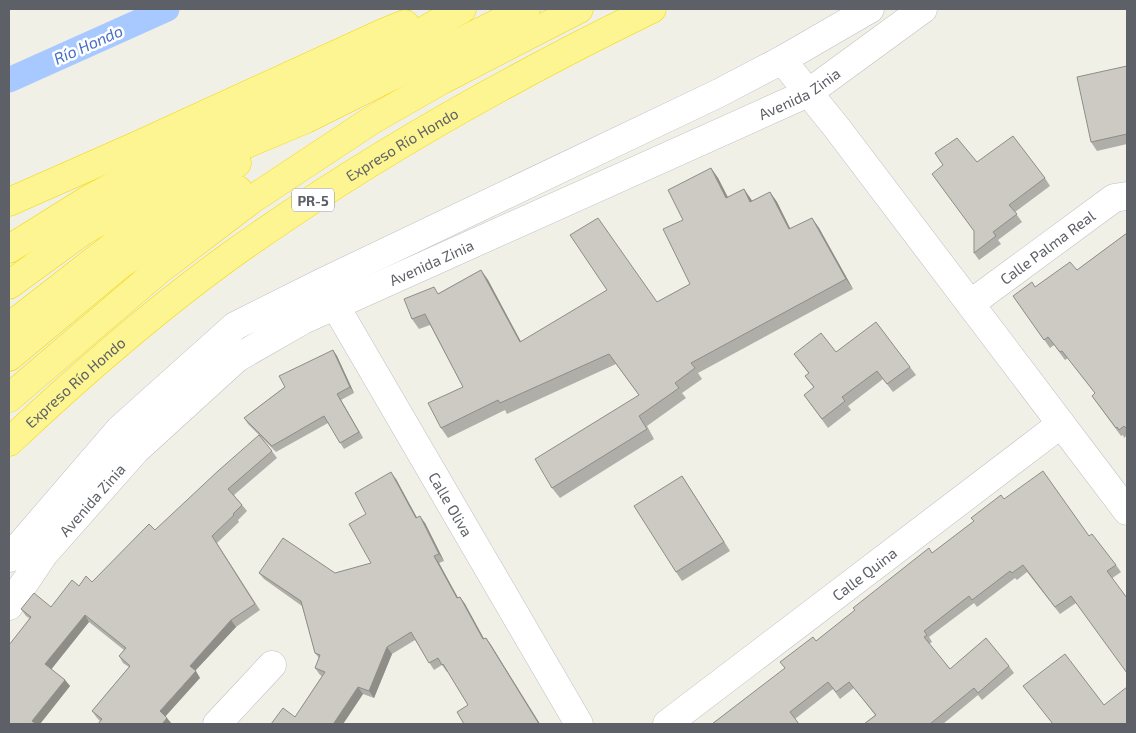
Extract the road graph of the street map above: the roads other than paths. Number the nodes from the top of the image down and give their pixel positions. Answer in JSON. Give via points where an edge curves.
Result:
{"nodes":[{"id":1,"x":449,"y":9,"type":"edge"},
{"id":2,"x":462,"y":9,"type":"edge"},
{"id":3,"x":526,"y":9,"type":"edge"},
{"id":4,"x":579,"y":9,"type":"edge"},
{"id":5,"x":652,"y":9,"type":"edge"},
{"id":6,"x":870,"y":9,"type":"edge"},
{"id":7,"x":923,"y":9,"type":"edge"},
{"id":8,"x":782,"y":60,"type":"junction"},
{"id":9,"x":808,"y":93,"type":"junction"},
{"id":10,"x":306,"y":119,"type":"junction"},
{"id":11,"x":372,"y":120,"type":"junction"},
{"id":12,"x":1127,"y":196,"type":"edge"},
{"id":13,"x":9,"y":202,"type":"edge"},
{"id":14,"x":9,"y":249,"type":"edge"},
{"id":15,"x":325,"y":281,"type":"junction"},
{"id":16,"x":9,"y":284,"type":"edge"},
{"id":17,"x":970,"y":304,"type":"junction"},
{"id":18,"x":336,"y":306,"type":"junction"},
{"id":19,"x":9,"y":326,"type":"edge"},
{"id":20,"x":9,"y":357,"type":"edge"},
{"id":21,"x":9,"y":398,"type":"edge"},
{"id":22,"x":1061,"y":424,"type":"junction"},
{"id":23,"x":9,"y":442,"type":"edge"},
{"id":24,"x":1127,"y":512,"type":"edge"},
{"id":25,"x":9,"y":558,"type":"edge"},
{"id":26,"x":9,"y":606,"type":"edge"},
{"id":27,"x":272,"y":665,"type":"dead end"},
{"id":28,"x":217,"y":724,"type":"edge"},
{"id":29,"x":579,"y":724,"type":"edge"},
{"id":30,"x":667,"y":724,"type":"edge"}],
"edges":[{"from":1,"to":13,"type":"highway","via":[[386,32]]},
{"from":2,"to":14,"type":"highway","via":[[344,76],[97,194]]},
{"from":3,"to":10,"type":"highway"},
{"from":4,"to":11,"type":"highway"},
{"from":5,"to":23,"type":"highway","name":"Expreso Río Hondo","number":"PR-5","via":[[567,50],[409,138],[228,258],[129,336]]},
{"from":6,"to":8,"type":"street","name":"Avenida Zinia"},
{"from":7,"to":9,"type":"street","name":"Avenida Zinia"},
{"from":8,"to":9,"type":"street"},
{"from":8,"to":15,"type":"street","name":"Avenida Zinia"},
{"from":9,"to":17,"type":"street"},
{"from":9,"to":18,"type":"street","name":"Avenida Zinia"},
{"from":10,"to":16,"type":"highway","via":[[206,162],[83,231]]},
{"from":10,"to":19,"type":"highway","via":[[113,246]]},
{"from":11,"to":20,"type":"highway","via":[[283,161],[121,264]]},
{"from":11,"to":21,"type":"highway","via":[[251,200],[159,270]]},
{"from":12,"to":17,"type":"street","name":"Calle Palma Real","via":[[1114,198]]},
{"from":15,"to":18,"type":"street","name":"Calle Oliva"},
{"from":15,"to":25,"type":"street","name":"Avenida Zinia","via":[[236,326],[120,429]]},
{"from":17,"to":22,"type":"street"},
{"from":18,"to":26,"type":"street","name":"Avenida Zinia","via":[[303,320],[237,358],[136,450],[44,554]]},
{"from":18,"to":29,"type":"street","name":"Calle Oliva"},
{"from":22,"to":24,"type":"street"},
{"from":22,"to":30,"type":"street","name":"Calle Quina"},
{"from":27,"to":28,"type":"street"}]}
